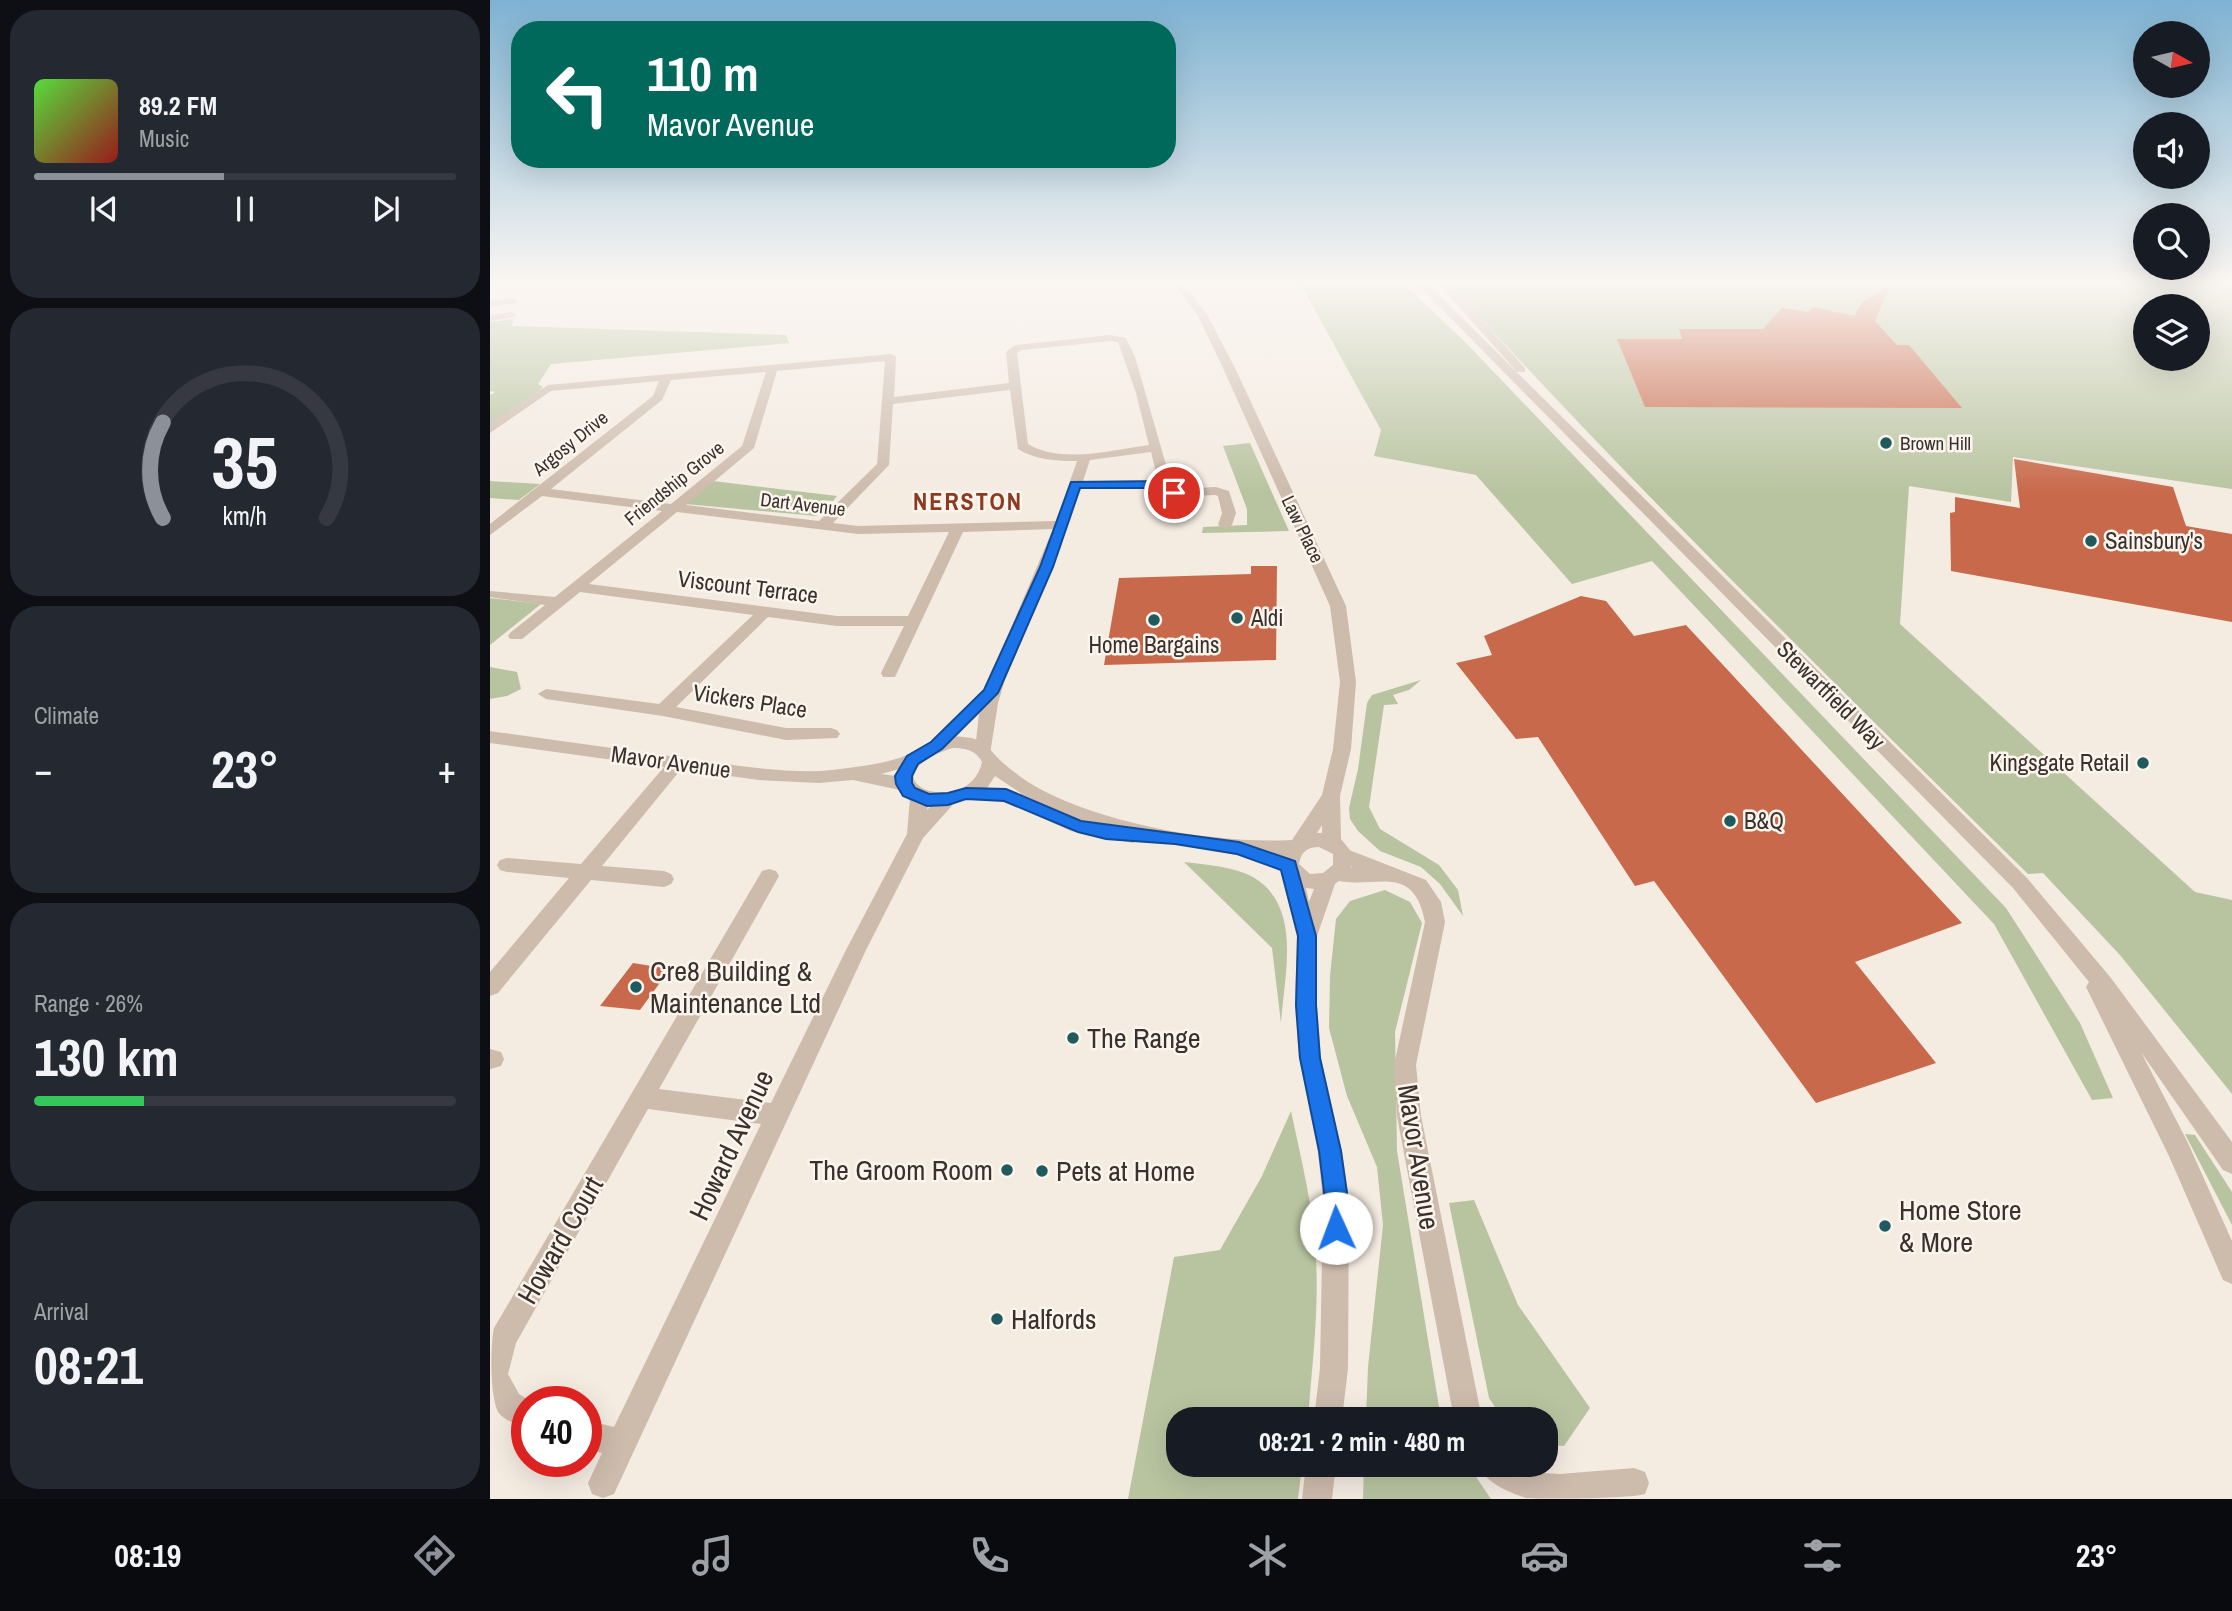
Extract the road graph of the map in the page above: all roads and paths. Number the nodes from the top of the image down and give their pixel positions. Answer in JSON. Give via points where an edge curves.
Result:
{"nodes":[{"id":1,"x":1011,"y":353,"type":"edge"},
{"id":2,"x":1127,"y":353,"type":"edge"},
{"id":3,"x":1221,"y":353,"type":"edge"},
{"id":4,"x":1489,"y":353,"type":"edge"},
{"id":5,"x":1506,"y":353,"type":"edge"},
{"id":6,"x":774,"y":367,"type":"junction"},
{"id":7,"x":666,"y":379,"type":"junction"},
{"id":8,"x":1014,"y":386,"type":"junction"},
{"id":9,"x":887,"y":401,"type":"junction"},
{"id":10,"x":490,"y":429,"type":"edge"},
{"id":11,"x":1572,"y":432,"type":"junction"},
{"id":12,"x":1156,"y":448,"type":"junction"},
{"id":13,"x":1084,"y":458,"type":"junction"},
{"id":14,"x":1075,"y":485,"type":"junction"},
{"id":15,"x":1165,"y":485,"type":"junction"},
{"id":16,"x":541,"y":492,"type":"junction"},
{"id":17,"x":674,"y":509,"type":"junction"},
{"id":18,"x":823,"y":525,"type":"junction"},
{"id":19,"x":1062,"y":525,"type":"junction"},
{"id":20,"x":1225,"y":525,"type":"dead end"},
{"id":21,"x":958,"y":528,"type":"junction"},
{"id":22,"x":490,"y":531,"type":"edge"},
{"id":23,"x":576,"y":587,"type":"junction"},
{"id":24,"x":495,"y":594,"type":"dead end"},
{"id":25,"x":558,"y":602,"type":"junction"},
{"id":26,"x":763,"y":613,"type":"junction"},
{"id":27,"x":914,"y":621,"type":"junction"},
{"id":28,"x":516,"y":636,"type":"dead end"},
{"id":29,"x":889,"y":673,"type":"dead end"},
{"id":30,"x":990,"y":693,"type":"junction"},
{"id":31,"x":546,"y":694,"type":"dead end"},
{"id":32,"x":663,"y":710,"type":"junction"},
{"id":33,"x":831,"y":734,"type":"dead end"},
{"id":34,"x":490,"y":737,"type":"edge"},
{"id":35,"x":937,"y":745,"type":"junction"},
{"id":36,"x":987,"y":756,"type":"junction"},
{"id":37,"x":912,"y":760,"type":"junction"},
{"id":38,"x":676,"y":764,"type":"junction"},
{"id":39,"x":853,"y":774,"type":"junction"},
{"id":40,"x":904,"y":784,"type":"junction"},
{"id":41,"x":957,"y":796,"type":"junction"},
{"id":42,"x":1331,"y":796,"type":"junction"},
{"id":43,"x":919,"y":798,"type":"junction"},
{"id":44,"x":916,"y":834,"type":"junction"},
{"id":45,"x":1175,"y":838,"type":"junction"},
{"id":46,"x":1294,"y":857,"type":"junction"},
{"id":47,"x":1335,"y":863,"type":"junction"},
{"id":48,"x":507,"y":865,"type":"dead end"},
{"id":49,"x":585,"y":873,"type":"junction"},
{"id":50,"x":769,"y":876,"type":"dead end"},
{"id":51,"x":664,"y":879,"type":"dead end"},
{"id":52,"x":1307,"y":936,"type":"junction"},
{"id":53,"x":2085,"y":962,"type":"junction"},
{"id":54,"x":490,"y":987,"type":"edge"},
{"id":55,"x":642,"y":1098,"type":"junction"},
{"id":56,"x":778,"y":1115,"type":"junction"},
{"id":57,"x":2232,"y":1162,"type":"edge"},
{"id":58,"x":2232,"y":1270,"type":"edge"},
{"id":59,"x":511,"y":1405,"type":"edge"},
{"id":60,"x":1329,"y":1407,"type":"edge"},
{"id":61,"x":1466,"y":1407,"type":"edge"},
{"id":62,"x":602,"y":1438,"type":"edge"},
{"id":63,"x":622,"y":1444,"type":"junction"},
{"id":64,"x":1320,"y":1477,"type":"edge"},
{"id":65,"x":1512,"y":1477,"type":"edge"},
{"id":66,"x":603,"y":1483,"type":"dead end"},
{"id":67,"x":1634,"y":1483,"type":"dead end"},
{"id":68,"x":1317,"y":1499,"type":"edge"}],
"edges":[{"from":1,"to":8,"type":"street"},
{"from":2,"to":12,"type":"street"},
{"from":3,"to":42,"type":"street","name":"Law Place","via":[[1338,606],[1348,682],[1342,749]]},
{"from":4,"to":11,"type":"street","name":"Stewartfield Way"},
{"from":5,"to":11,"type":"street","name":"Stewartfield Way"},
{"from":6,"to":7,"type":"street"},
{"from":6,"to":9,"type":"street","via":[[891,358]]},
{"from":6,"to":17,"type":"street","name":"Friendship Grove","via":[[748,448]]},
{"from":7,"to":10,"type":"street","via":[[548,388]]},
{"from":7,"to":16,"type":"street","name":"Argosy Drive","via":[[658,398]]},
{"from":8,"to":9,"type":"street"},
{"from":8,"to":13,"type":"street","via":[[1022,446],[1034,455]]},
{"from":9,"to":18,"type":"street","via":[[883,465]]},
{"from":11,"to":53,"type":"street","name":"Stewartfield Way","via":[[2020,883]]},
{"from":12,"to":13,"type":"street"},
{"from":12,"to":15,"type":"street"},
{"from":13,"to":14,"type":"street"},
{"from":14,"to":15,"type":"street"},
{"from":14,"to":19,"type":"street"},
{"from":15,"to":20,"type":"street","via":[[1174,493],[1224,494],[1229,513]]},
{"from":16,"to":17,"type":"street","name":"Dart Avenue"},
{"from":16,"to":22,"type":"street","name":"Argosy Drive"},
{"from":17,"to":18,"type":"street","name":"Dart Avenue"},
{"from":17,"to":23,"type":"street","name":"Friendship Grove"},
{"from":18,"to":21,"type":"street","name":"Dart Avenue","via":[[858,530]]},
{"from":19,"to":21,"type":"street","name":"Dart Avenue"},
{"from":19,"to":30,"type":"street"},
{"from":21,"to":27,"type":"street"},
{"from":23,"to":25,"type":"street","name":"Friendship Grove"},
{"from":23,"to":26,"type":"street","name":"Viscount Terrace"},
{"from":24,"to":25,"type":"street"},
{"from":25,"to":28,"type":"street","name":"Friendship Grove"},
{"from":26,"to":27,"type":"street","name":"Viscount Terrace","via":[[837,621]]},
{"from":26,"to":32,"type":"street","name":"Vickers Place"},
{"from":27,"to":29,"type":"street"},
{"from":30,"to":35,"type":"street"},
{"from":30,"to":36,"type":"street","via":[[984,732]]},
{"from":31,"to":32,"type":"street","name":"Vickers Place"},
{"from":32,"to":33,"type":"street","name":"Vickers Place","via":[[786,734]]},
{"from":34,"to":38,"type":"street","name":"Mavor Avenue"},
{"from":35,"to":36,"type":"street","via":[[964,742]]},
{"from":35,"to":37,"type":"street"},
{"from":36,"to":41,"type":"street","via":[[984,779]]},
{"from":36,"to":45,"type":"street","via":[[1017,783],[1052,801]]},
{"from":37,"to":39,"type":"street","name":"Mavor Avenue"},
{"from":37,"to":40,"type":"street"},
{"from":38,"to":39,"type":"street","name":"Mavor Avenue","via":[[759,774]]},
{"from":38,"to":49,"type":"street"},
{"from":39,"to":40,"type":"street","name":"Mavor Avenue"},
{"from":40,"to":43,"type":"street"},
{"from":41,"to":43,"type":"street"},
{"from":41,"to":44,"type":"street","name":"Howard Avenue"},
{"from":41,"to":45,"type":"street","via":[[1006,795],[1056,818],[1106,832]]},
{"from":42,"to":46,"type":"street","name":"Law Place"},
{"from":42,"to":47,"type":"street","name":"Law Place"},
{"from":43,"to":44,"type":"street","name":"Howard Avenue"},
{"from":44,"to":56,"type":"street","name":"Howard Avenue"},
{"from":45,"to":46,"type":"street"},
{"from":46,"to":47,"type":"street","via":[[1317,839]]},
{"from":46,"to":47,"type":"street","via":[[1303,880]]},
{"from":46,"to":52,"type":"street","name":"Law Place"},
{"from":47,"to":52,"type":"street","name":"Law Place"},
{"from":47,"to":61,"type":"street","name":"Mavor Avenue","via":[[1393,874],[1419,885],[1431,902],[1435,922],[1405,1065],[1409,1116]]},
{"from":48,"to":49,"type":"street"},
{"from":49,"to":51,"type":"street"},
{"from":49,"to":54,"type":"street"},
{"from":50,"to":55,"type":"street","name":"Howard Court"},
{"from":52,"to":60,"type":"street","name":"Law Place","via":[[1310,1058],[1336,1200]]},
{"from":53,"to":57,"type":"street","name":"Stewartfield Way","via":[[2139,1028]]},
{"from":53,"to":58,"type":"street","name":"Stewartfield Way"},
{"from":55,"to":56,"type":"street"},
{"from":55,"to":59,"type":"street","name":"Howard Court","via":[[504,1338],[493,1376]]},
{"from":56,"to":63,"type":"street","name":"Howard Avenue"},
{"from":62,"to":63,"type":"street"},
{"from":63,"to":66,"type":"street","name":"Howard Avenue"},
{"from":64,"to":68,"type":"street"},
{"from":65,"to":67,"type":"street","via":[[1527,1487],[1560,1493]]}]}
